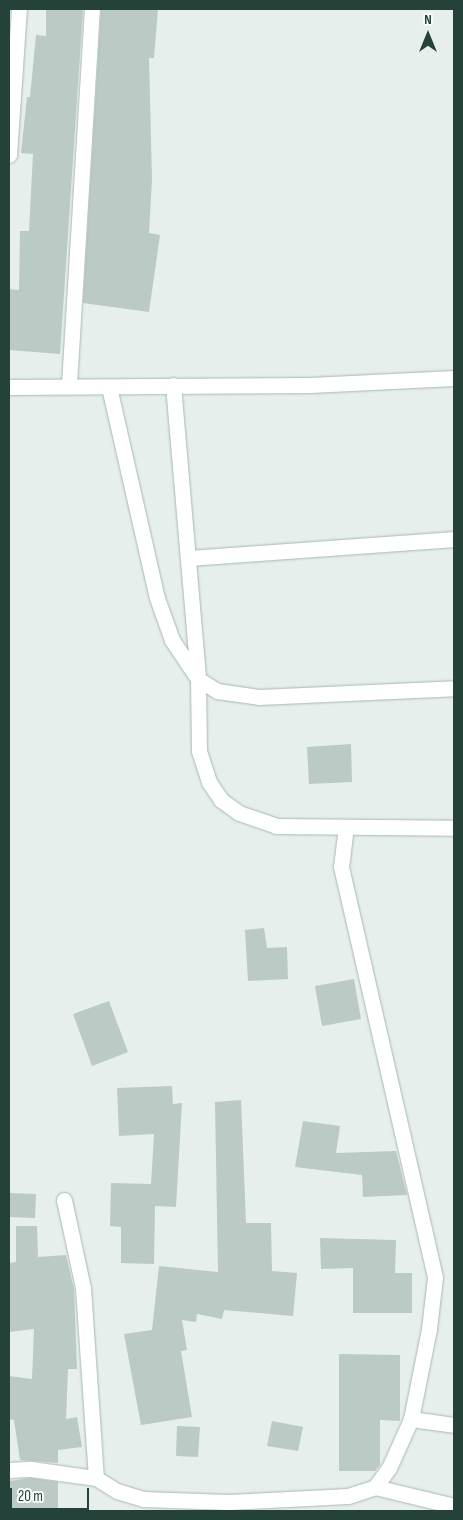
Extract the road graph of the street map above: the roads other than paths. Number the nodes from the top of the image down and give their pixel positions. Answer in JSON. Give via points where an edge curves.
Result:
{"nodes":[{"id":1,"x":19,"y":9,"type":"edge"},
{"id":2,"x":92,"y":9,"type":"edge"},
{"id":3,"x":9,"y":155,"type":"edge"},
{"id":4,"x":454,"y":378,"type":"edge"},
{"id":5,"x":69,"y":384,"type":"junction"},
{"id":6,"x":173,"y":385,"type":"junction"},
{"id":7,"x":9,"y":387,"type":"edge"},
{"id":8,"x":109,"y":387,"type":"junction"},
{"id":9,"x":454,"y":539,"type":"edge"},
{"id":10,"x":189,"y":558,"type":"junction"},
{"id":11,"x":198,"y":679,"type":"junction"},
{"id":12,"x":454,"y":688,"type":"edge"},
{"id":13,"x":454,"y":828,"type":"edge"},
{"id":14,"x":346,"y":829,"type":"junction"},
{"id":15,"x":64,"y":1200,"type":"dead end"},
{"id":16,"x":411,"y":1419,"type":"junction"},
{"id":17,"x":454,"y":1425,"type":"edge"},
{"id":18,"x":9,"y":1470,"type":"edge"},
{"id":19,"x":96,"y":1478,"type":"junction"},
{"id":20,"x":375,"y":1487,"type":"junction"},
{"id":21,"x":454,"y":1506,"type":"edge"}],
"edges":[{"from":1,"to":3,"type":"street"},
{"from":2,"to":5,"type":"street"},
{"from":4,"to":6,"type":"street"},
{"from":5,"to":7,"type":"street"},
{"from":5,"to":8,"type":"street"},
{"from":6,"to":8,"type":"street"},
{"from":6,"to":10,"type":"street"},
{"from":8,"to":11,"type":"street","via":[[157,598],[172,640]]},
{"from":9,"to":10,"type":"street"},
{"from":10,"to":11,"type":"street"},
{"from":11,"to":12,"type":"street","via":[[217,691],[259,698]]},
{"from":11,"to":14,"type":"street","via":[[199,751],[209,782],[221,800],[262,822]]},
{"from":13,"to":14,"type":"street"},
{"from":14,"to":16,"type":"street","via":[[341,867],[435,1277],[429,1329]]},
{"from":15,"to":19,"type":"street","via":[[84,1288]]},
{"from":16,"to":17,"type":"street"},
{"from":16,"to":20,"type":"street","via":[[388,1468]]},
{"from":18,"to":19,"type":"street"},
{"from":19,"to":20,"type":"street","via":[[117,1492],[143,1499],[186,1501],[324,1500]]},
{"from":20,"to":21,"type":"street"}]}
